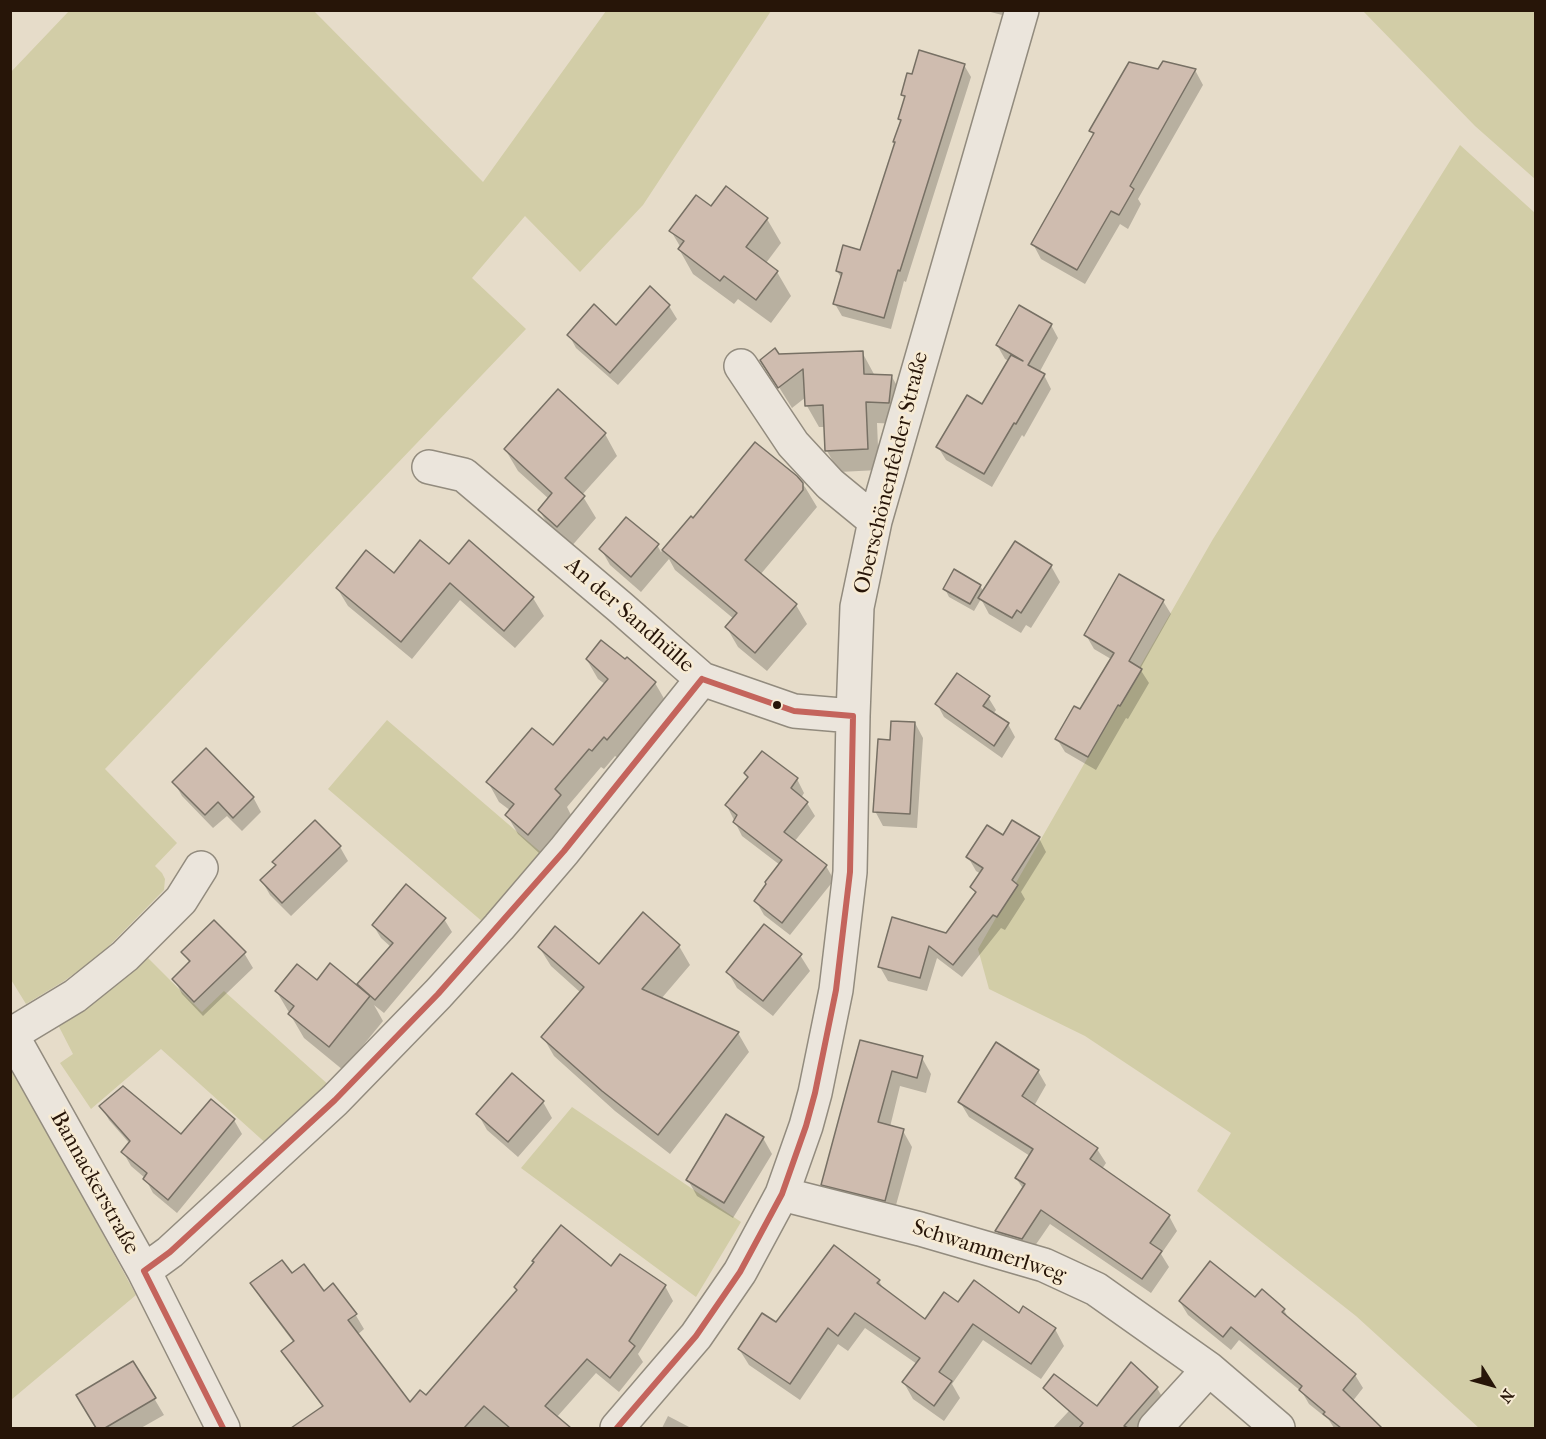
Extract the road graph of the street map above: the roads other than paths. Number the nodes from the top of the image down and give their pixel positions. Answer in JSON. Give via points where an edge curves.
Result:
{"nodes":[{"id":1,"x":1022,"y":10,"type":"edge"},
{"id":2,"x":741,"y":366,"type":"dead end"},
{"id":3,"x":429,"y":467,"type":"dead end"},
{"id":4,"x":875,"y":520,"type":"junction"},
{"id":5,"x":702,"y":679,"type":"junction"},
{"id":6,"x":853,"y":716,"type":"junction"},
{"id":7,"x":201,"y":868,"type":"dead end"},
{"id":8,"x":11,"y":1033,"type":"edge"},
{"id":9,"x":782,"y":1194,"type":"junction"},
{"id":10,"x":144,"y":1272,"type":"junction"},
{"id":11,"x":1209,"y":1369,"type":"junction"},
{"id":12,"x":223,"y":1428,"type":"edge"},
{"id":13,"x":617,"y":1428,"type":"edge"},
{"id":14,"x":1155,"y":1428,"type":"edge"},
{"id":15,"x":1278,"y":1428,"type":"edge"}],
"edges":[{"from":1,"to":4,"type":"street","name":"Oberschönenfelder Straße"},
{"from":2,"to":4,"type":"street","via":[[793,444],[830,484]]},
{"from":3,"to":5,"type":"street","name":"An der Sandhülle","via":[[464,475]]},
{"from":4,"to":6,"type":"street","name":"Oberschönenfelder Straße","via":[[857,607]]},
{"from":5,"to":6,"type":"street","name":"An der Sandhülle","via":[[794,711]]},
{"from":5,"to":10,"type":"street","via":[[542,876],[438,994],[335,1100]]},
{"from":6,"to":9,"type":"street","name":"Oberschönenfelder Straße","via":[[850,872],[836,990],[815,1093]]},
{"from":7,"to":8,"type":"street","name":"Bannackerstraße","via":[[181,900],[125,956],[75,996]]},
{"from":8,"to":10,"type":"street","name":"Bannackerstraße"},
{"from":9,"to":11,"type":"street","name":"Schwammerlweg","via":[[1044,1265],[1096,1289]]},
{"from":9,"to":13,"type":"street","name":"Oberschönenfelder Straße","via":[[740,1272],[696,1336]]},
{"from":10,"to":12,"type":"street","name":"Bannackerstraße"},
{"from":11,"to":14,"type":"street"},
{"from":11,"to":15,"type":"street","name":"Schwammerlweg"}]}
